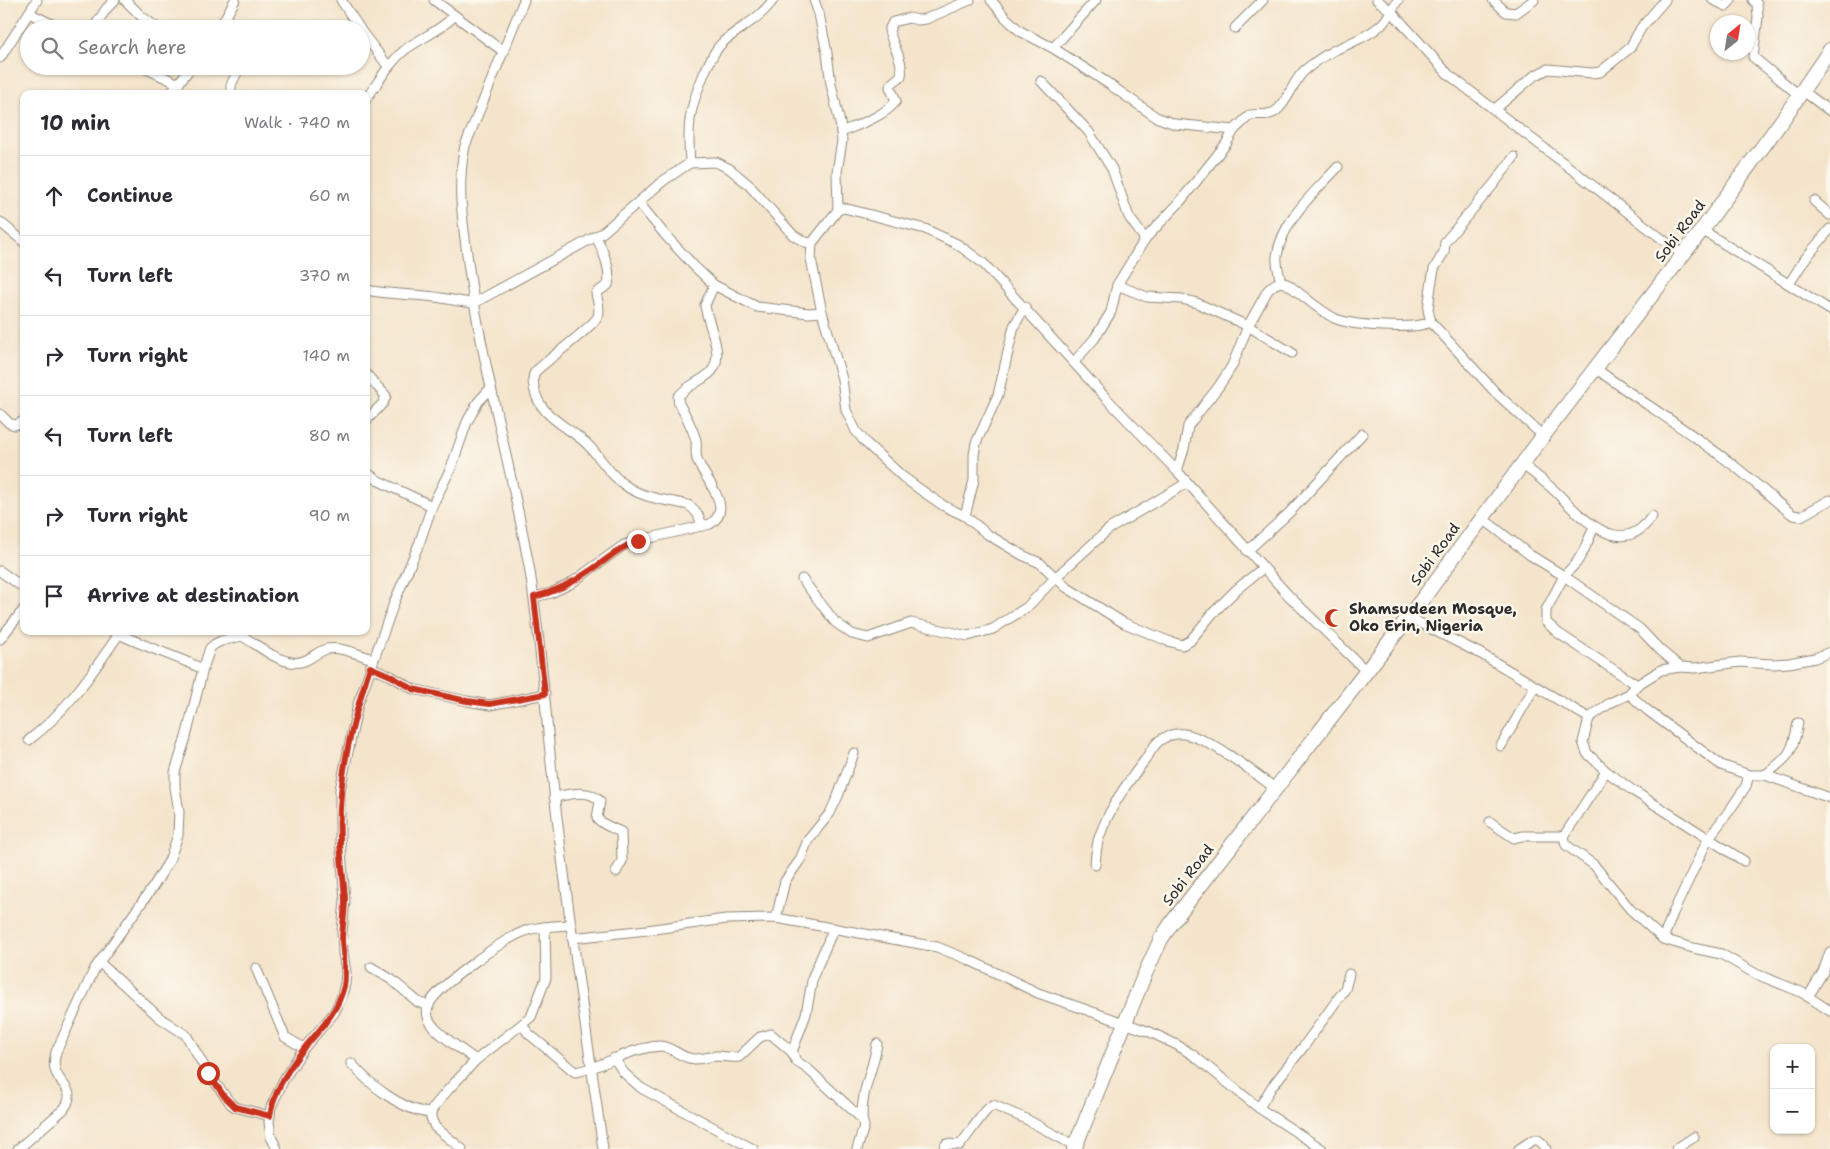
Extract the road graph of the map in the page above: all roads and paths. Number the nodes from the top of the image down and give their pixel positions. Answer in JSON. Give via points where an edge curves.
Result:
{"nodes":[{"id":1,"x":37,"y":0,"type":"edge"},
{"id":2,"x":115,"y":0,"type":"edge"},
{"id":3,"x":124,"y":0,"type":"edge"},
{"id":4,"x":235,"y":0,"type":"edge"},
{"id":5,"x":341,"y":0,"type":"edge"},
{"id":6,"x":434,"y":0,"type":"edge"},
{"id":7,"x":451,"y":0,"type":"edge"},
{"id":8,"x":524,"y":0,"type":"edge"},
{"id":9,"x":773,"y":0,"type":"edge"},
{"id":10,"x":814,"y":0,"type":"edge"},
{"id":11,"x":970,"y":0,"type":"edge"},
{"id":12,"x":991,"y":0,"type":"edge"},
{"id":13,"x":1096,"y":0,"type":"edge"},
{"id":14,"x":1263,"y":0,"type":"edge"},
{"id":15,"x":1377,"y":0,"type":"edge"},
{"id":16,"x":1398,"y":0,"type":"edge"},
{"id":17,"x":1493,"y":0,"type":"edge"},
{"id":18,"x":1534,"y":0,"type":"edge"},
{"id":19,"x":1665,"y":0,"type":"edge"},
{"id":20,"x":1712,"y":0,"type":"edge"},
{"id":21,"x":1731,"y":0,"type":"edge"},
{"id":22,"x":1753,"y":0,"type":"edge"},
{"id":23,"x":1391,"y":11,"type":"junction"},
{"id":24,"x":29,"y":13,"type":"junction"},
{"id":25,"x":450,"y":13,"type":"junction"},
{"id":26,"x":24,"y":20,"type":"edge"},
{"id":27,"x":43,"y":20,"type":"edge"},
{"id":28,"x":99,"y":20,"type":"edge"},
{"id":29,"x":147,"y":20,"type":"edge"},
{"id":30,"x":224,"y":20,"type":"edge"},
{"id":31,"x":354,"y":20,"type":"edge"},
{"id":32,"x":20,"y":27,"type":"edge"},
{"id":33,"x":1235,"y":28,"type":"dead end"},
{"id":34,"x":370,"y":43,"type":"edge"},
{"id":35,"x":1053,"y":48,"type":"junction"},
{"id":36,"x":1830,"y":50,"type":"edge"},
{"id":37,"x":504,"y":52,"type":"junction"},
{"id":38,"x":0,"y":58,"type":"edge"},
{"id":39,"x":388,"y":66,"type":"junction"},
{"id":40,"x":160,"y":75,"type":"edge"},
{"id":41,"x":186,"y":75,"type":"edge"},
{"id":42,"x":236,"y":75,"type":"edge"},
{"id":43,"x":1041,"y":81,"type":"dead end"},
{"id":44,"x":179,"y":84,"type":"junction"},
{"id":45,"x":174,"y":90,"type":"edge"},
{"id":46,"x":231,"y":90,"type":"edge"},
{"id":47,"x":370,"y":93,"type":"edge"},
{"id":48,"x":1801,"y":93,"type":"junction"},
{"id":49,"x":1494,"y":109,"type":"junction"},
{"id":50,"x":1830,"y":111,"type":"edge"},
{"id":51,"x":1234,"y":130,"type":"junction"},
{"id":52,"x":841,"y":132,"type":"junction"},
{"id":53,"x":1514,"y":157,"type":"dead end"},
{"id":54,"x":690,"y":163,"type":"junction"},
{"id":55,"x":1338,"y":167,"type":"dead end"},
{"id":56,"x":1814,"y":202,"type":"dead end"},
{"id":57,"x":639,"y":203,"type":"junction"},
{"id":58,"x":838,"y":210,"type":"junction"},
{"id":59,"x":1830,"y":215,"type":"edge"},
{"id":60,"x":0,"y":222,"type":"edge"},
{"id":61,"x":1830,"y":229,"type":"edge"},
{"id":62,"x":1702,"y":230,"type":"junction"},
{"id":63,"x":596,"y":236,"type":"junction"},
{"id":64,"x":20,"y":239,"type":"edge"},
{"id":65,"x":1145,"y":239,"type":"junction"},
{"id":66,"x":812,"y":243,"type":"junction"},
{"id":67,"x":1682,"y":255,"type":"junction"},
{"id":68,"x":1281,"y":282,"type":"junction"},
{"id":69,"x":1789,"y":284,"type":"junction"},
{"id":70,"x":714,"y":285,"type":"junction"},
{"id":71,"x":1117,"y":285,"type":"junction"},
{"id":72,"x":370,"y":291,"type":"edge"},
{"id":73,"x":474,"y":303,"type":"junction"},
{"id":74,"x":1025,"y":307,"type":"junction"},
{"id":75,"x":1830,"y":310,"type":"edge"},
{"id":76,"x":822,"y":312,"type":"junction"},
{"id":77,"x":1431,"y":322,"type":"junction"},
{"id":78,"x":1248,"y":326,"type":"junction"},
{"id":79,"x":1292,"y":353,"type":"dead end"},
{"id":80,"x":1074,"y":362,"type":"junction"},
{"id":81,"x":1595,"y":368,"type":"junction"},
{"id":82,"x":370,"y":378,"type":"edge"},
{"id":83,"x":490,"y":389,"type":"junction"},
{"id":84,"x":0,"y":414,"type":"edge"},
{"id":85,"x":370,"y":417,"type":"edge"},
{"id":86,"x":20,"y":423,"type":"edge"},
{"id":87,"x":1362,"y":434,"type":"dead end"},
{"id":88,"x":1543,"y":436,"type":"junction"},
{"id":89,"x":1522,"y":464,"type":"junction"},
{"id":90,"x":1177,"y":471,"type":"junction"},
{"id":91,"x":370,"y":475,"type":"edge"},
{"id":92,"x":1187,"y":483,"type":"junction"},
{"id":93,"x":1830,"y":500,"type":"edge"},
{"id":94,"x":432,"y":506,"type":"junction"},
{"id":95,"x":965,"y":516,"type":"junction"},
{"id":96,"x":1652,"y":516,"type":"dead end"},
{"id":97,"x":1482,"y":518,"type":"junction"},
{"id":98,"x":702,"y":526,"type":"junction"},
{"id":99,"x":1594,"y":527,"type":"junction"},
{"id":100,"x":1247,"y":551,"type":"junction"},
{"id":101,"x":1264,"y":568,"type":"junction"},
{"id":102,"x":0,"y":571,"type":"edge"},
{"id":103,"x":1564,"y":576,"type":"junction"},
{"id":104,"x":1056,"y":577,"type":"junction"},
{"id":105,"x":802,"y":579,"type":"dead end"},
{"id":106,"x":20,"y":585,"type":"edge"},
{"id":107,"x":534,"y":597,"type":"junction"},
{"id":108,"x":20,"y":614,"type":"edge"},
{"id":109,"x":1408,"y":617,"type":"junction"},
{"id":110,"x":115,"y":635,"type":"edge"},
{"id":111,"x":121,"y":635,"type":"edge"},
{"id":112,"x":241,"y":635,"type":"edge"},
{"id":113,"x":245,"y":635,"type":"edge"},
{"id":114,"x":0,"y":639,"type":"edge"},
{"id":115,"x":1830,"y":652,"type":"edge"},
{"id":116,"x":371,"y":663,"type":"junction"},
{"id":117,"x":1680,"y":667,"type":"junction"},
{"id":118,"x":203,"y":669,"type":"junction"},
{"id":119,"x":1366,"y":671,"type":"junction"},
{"id":120,"x":1637,"y":685,"type":"junction"},
{"id":121,"x":1535,"y":686,"type":"junction"},
{"id":122,"x":545,"y":694,"type":"junction"},
{"id":123,"x":1629,"y":694,"type":"junction"},
{"id":124,"x":1589,"y":718,"type":"junction"},
{"id":125,"x":1798,"y":723,"type":"dead end"},
{"id":126,"x":29,"y":740,"type":"dead end"},
{"id":127,"x":1501,"y":746,"type":"dead end"},
{"id":128,"x":854,"y":753,"type":"dead end"},
{"id":129,"x":1606,"y":771,"type":"junction"},
{"id":130,"x":1749,"y":775,"type":"junction"},
{"id":131,"x":1766,"y":775,"type":"junction"},
{"id":132,"x":1276,"y":788,"type":"junction"},
{"id":133,"x":554,"y":798,"type":"junction"},
{"id":134,"x":1830,"y":798,"type":"edge"},
{"id":135,"x":1490,"y":822,"type":"dead end"},
{"id":136,"x":1564,"y":836,"type":"junction"},
{"id":137,"x":1708,"y":839,"type":"junction"},
{"id":138,"x":1744,"y":861,"type":"dead end"},
{"id":139,"x":1095,"y":865,"type":"dead end"},
{"id":140,"x":616,"y":872,"type":"dead end"},
{"id":141,"x":776,"y":918,"type":"junction"},
{"id":142,"x":570,"y":925,"type":"junction"},
{"id":143,"x":545,"y":927,"type":"junction"},
{"id":144,"x":834,"y":928,"type":"junction"},
{"id":145,"x":572,"y":938,"type":"junction"},
{"id":146,"x":1663,"y":939,"type":"junction"},
{"id":147,"x":1830,"y":952,"type":"edge"},
{"id":148,"x":99,"y":962,"type":"junction"},
{"id":149,"x":371,"y":967,"type":"dead end"},
{"id":150,"x":256,"y":968,"type":"dead end"},
{"id":151,"x":1350,"y":974,"type":"dead end"},
{"id":152,"x":1808,"y":997,"type":"junction"},
{"id":153,"x":428,"y":1006,"type":"junction"},
{"id":154,"x":1830,"y":1010,"type":"edge"},
{"id":155,"x":1124,"y":1024,"type":"junction"},
{"id":156,"x":522,"y":1025,"type":"junction"},
{"id":157,"x":877,"y":1044,"type":"dead end"},
{"id":158,"x":304,"y":1048,"type":"junction"},
{"id":159,"x":792,"y":1052,"type":"junction"},
{"id":160,"x":614,"y":1058,"type":"junction"},
{"id":161,"x":476,"y":1060,"type":"junction"},
{"id":162,"x":351,"y":1063,"type":"dead end"},
{"id":163,"x":591,"y":1069,"type":"junction"},
{"id":164,"x":1259,"y":1108,"type":"junction"},
{"id":165,"x":431,"y":1113,"type":"junction"},
{"id":166,"x":270,"y":1116,"type":"junction"},
{"id":167,"x":862,"y":1119,"type":"junction"},
{"id":168,"x":1694,"y":1137,"type":"dead end"},
{"id":169,"x":963,"y":1147,"type":"edge"},
{"id":170,"x":1075,"y":1147,"type":"edge"},
{"id":171,"x":18,"y":1149,"type":"edge"},
{"id":172,"x":277,"y":1149,"type":"edge"},
{"id":173,"x":462,"y":1149,"type":"edge"},
{"id":174,"x":603,"y":1149,"type":"edge"},
{"id":175,"x":753,"y":1149,"type":"edge"},
{"id":176,"x":857,"y":1149,"type":"edge"},
{"id":177,"x":944,"y":1149,"type":"edge"},
{"id":178,"x":1322,"y":1149,"type":"edge"},
{"id":179,"x":1519,"y":1149,"type":"edge"},
{"id":180,"x":1546,"y":1149,"type":"edge"},
{"id":181,"x":1676,"y":1149,"type":"edge"}],
"edges":[{"from":1,"to":24,"type":"street"},
{"from":2,"to":28,"type":"street"},
{"from":3,"to":29,"type":"street"},
{"from":4,"to":30,"type":"street"},
{"from":5,"to":31,"type":"street"},
{"from":6,"to":25,"type":"street"},
{"from":7,"to":25,"type":"street"},
{"from":8,"to":37,"type":"street"},
{"from":9,"to":54,"type":"street","via":[[721,45],[711,59],[690,118]]},
{"from":10,"to":52,"type":"street"},
{"from":11,"to":52,"type":"street","via":[[926,20],[909,18],[894,22],[889,30],[902,68],[901,76],[890,87],[896,101],[864,123]]},
{"from":12,"to":35,"type":"street","via":[[1020,31]]},
{"from":13,"to":35,"type":"street"},
{"from":14,"to":33,"type":"street"},
{"from":15,"to":23,"type":"street"},
{"from":16,"to":23,"type":"street"},
{"from":17,"to":18,"type":"street","via":[[1506,12],[1516,13]]},
{"from":19,"to":49,"type":"street","via":[[1641,28],[1630,48],[1600,72],[1548,69],[1534,76]]},
{"from":20,"to":21,"type":"street","via":[[1726,6]]},
{"from":22,"to":48,"type":"street","via":[[1757,4],[1758,17],[1753,57]]},
{"from":23,"to":49,"type":"street","via":[[1448,74]]},
{"from":23,"to":51,"type":"street","via":[[1370,34],[1327,54],[1306,69],[1285,102],[1272,114],[1250,115]]},
{"from":24,"to":26,"type":"street"},
{"from":24,"to":27,"type":"street"},
{"from":25,"to":37,"type":"street"},
{"from":25,"to":39,"type":"street","via":[[438,30],[405,50]]},
{"from":32,"to":38,"type":"street"},
{"from":34,"to":39,"type":"street"},
{"from":35,"to":51,"type":"street","via":[[1156,118],[1174,124]]},
{"from":36,"to":48,"type":"highway","name":"Sobi Road"},
{"from":37,"to":73,"type":"street","via":[[465,146],[460,168],[460,196]]},
{"from":39,"to":47,"type":"street"},
{"from":40,"to":44,"type":"street"},
{"from":41,"to":44,"type":"street"},
{"from":42,"to":46,"type":"street"},
{"from":43,"to":65,"type":"street","via":[[1088,131],[1112,169],[1129,217]]},
{"from":44,"to":45,"type":"street"},
{"from":48,"to":50,"type":"street"},
{"from":48,"to":62,"type":"highway","name":"Sobi Road"},
{"from":49,"to":67,"type":"street"},
{"from":51,"to":65,"type":"street","via":[[1184,197]]},
{"from":52,"to":58,"type":"street","via":[[836,172]]},
{"from":53,"to":77,"type":"street","via":[[1445,242],[1431,286],[1428,310]]},
{"from":54,"to":57,"type":"street"},
{"from":54,"to":66,"type":"street","via":[[716,162],[730,169],[749,185],[793,235]]},
{"from":55,"to":68,"type":"street","via":[[1288,224],[1276,257]]},
{"from":56,"to":59,"type":"street"},
{"from":57,"to":63,"type":"street"},
{"from":57,"to":70,"type":"street"},
{"from":58,"to":66,"type":"street"},
{"from":58,"to":74,"type":"street","via":[[859,211],[925,229],[957,244],[983,263]]},
{"from":60,"to":64,"type":"street"},
{"from":61,"to":69,"type":"street"},
{"from":62,"to":67,"type":"highway","name":"Sobi Road"},
{"from":62,"to":69,"type":"street"},
{"from":63,"to":73,"type":"street"},
{"from":63,"to":98,"type":"street","via":[[609,277],[608,285],[596,293],[598,316],[535,372],[536,396],[548,414],[582,439],[616,479],[643,495],[688,505],[698,514]]},
{"from":65,"to":71,"type":"street"},
{"from":66,"to":76,"type":"street","via":[[811,259]]},
{"from":67,"to":81,"type":"highway","name":"Sobi Road"},
{"from":68,"to":77,"type":"street","via":[[1336,319],[1388,327]]},
{"from":68,"to":78,"type":"street","via":[[1268,290]]},
{"from":69,"to":75,"type":"street"},
{"from":70,"to":76,"type":"street","via":[[757,307]]},
{"from":70,"to":98,"type":"street","via":[[705,305],[715,342],[716,361],[709,374],[678,398],[696,441],[698,461],[717,495],[720,511],[710,524]]},
{"from":71,"to":78,"type":"street","via":[[1146,298],[1182,299],[1197,303]]},
{"from":71,"to":80,"type":"street","via":[[1111,312],[1095,338]]},
{"from":72,"to":73,"type":"street"},
{"from":73,"to":83,"type":"street"},
{"from":74,"to":80,"type":"street"},
{"from":74,"to":95,"type":"street","via":[[1014,326],[998,395],[976,443],[974,480]]},
{"from":76,"to":95,"type":"street","via":[[842,379],[846,410],[856,431],[902,476],[944,506]]},
{"from":77,"to":88,"type":"street","via":[[1496,393]]},
{"from":78,"to":79,"type":"street"},
{"from":78,"to":90,"type":"street","via":[[1232,366],[1188,426]]},
{"from":80,"to":90,"type":"street"},
{"from":81,"to":88,"type":"highway","name":"Sobi Road"},
{"from":81,"to":93,"type":"street","via":[[1738,468],[1793,515],[1802,516]]},
{"from":82,"to":85,"type":"street","via":[[386,396]]},
{"from":83,"to":94,"type":"street","via":[[467,422],[451,468]]},
{"from":83,"to":107,"type":"street","via":[[513,482]]},
{"from":84,"to":86,"type":"street","via":[[9,423]]},
{"from":87,"to":100,"type":"street","via":[[1290,512]]},
{"from":88,"to":89,"type":"highway","name":"Sobi Road"},
{"from":89,"to":97,"type":"highway","name":"Sobi Road"},
{"from":89,"to":99,"type":"street"},
{"from":90,"to":92,"type":"street"},
{"from":91,"to":94,"type":"street"},
{"from":92,"to":100,"type":"street"},
{"from":92,"to":104,"type":"street","via":[[1109,528]]},
{"from":94,"to":116,"type":"street"},
{"from":95,"to":104,"type":"street","via":[[987,534],[1040,563]]},
{"from":96,"to":99,"type":"street","via":[[1641,530],[1625,536]]},
{"from":97,"to":103,"type":"street"},
{"from":97,"to":109,"type":"highway","name":"Sobi Road"},
{"from":98,"to":107,"type":"street","via":[[624,545],[570,584]]},
{"from":99,"to":103,"type":"street","via":[[1577,562]]},
{"from":100,"to":101,"type":"street"},
{"from":101,"to":104,"type":"street","via":[[1237,588],[1190,641],[1182,645],[1124,624],[1066,587]]},
{"from":101,"to":119,"type":"street"},
{"from":102,"to":106,"type":"street"},
{"from":103,"to":117,"type":"street","via":[[1640,629]]},
{"from":103,"to":120,"type":"street","via":[[1546,610],[1546,622]]},
{"from":104,"to":105,"type":"street","via":[[1027,607],[992,629],[968,636],[910,624],[868,638],[852,634],[835,622]]},
{"from":107,"to":122,"type":"street"},
{"from":108,"to":114,"type":"street"},
{"from":109,"to":119,"type":"highway","name":"Sobi Road"},
{"from":109,"to":121,"type":"street"},
{"from":110,"to":126,"type":"street","via":[[69,702]]},
{"from":111,"to":118,"type":"street"},
{"from":112,"to":118,"type":"street","via":[[210,648]]},
{"from":113,"to":116,"type":"street","via":[[272,655],[291,662],[303,662],[333,648]]},
{"from":115,"to":117,"type":"street","via":[[1780,664],[1740,662]]},
{"from":116,"to":122,"type":"street","via":[[413,689],[467,701],[490,704]]},
{"from":116,"to":158,"type":"street","via":[[358,704],[340,790],[345,901],[342,931],[344,984],[334,1013]]},
{"from":117,"to":120,"type":"street","via":[[1661,670]]},
{"from":118,"to":148,"type":"street","via":[[175,772],[178,835],[170,861]]},
{"from":119,"to":132,"type":"highway","name":"Sobi Road"},
{"from":120,"to":123,"type":"street"},
{"from":121,"to":124,"type":"street"},
{"from":121,"to":127,"type":"street"},
{"from":122,"to":133,"type":"street"},
{"from":123,"to":124,"type":"street"},
{"from":123,"to":130,"type":"street","via":[[1721,765]]},
{"from":124,"to":129,"type":"street","via":[[1583,742],[1587,752]]},
{"from":125,"to":131,"type":"street","via":[[1793,748]]},
{"from":128,"to":141,"type":"street","via":[[830,812],[808,840],[786,881]]},
{"from":129,"to":136,"type":"street"},
{"from":129,"to":137,"type":"street"},
{"from":130,"to":131,"type":"street"},
{"from":130,"to":137,"type":"street","via":[[1746,786]]},
{"from":131,"to":134,"type":"street"},
{"from":132,"to":139,"type":"street","via":[[1193,736],[1170,735],[1158,742],[1109,813],[1096,850]]},
{"from":132,"to":155,"type":"highway","name":"Sobi Road","via":[[1161,939]]},
{"from":133,"to":140,"type":"street","via":[[580,793],[593,795],[600,801],[597,818],[621,832],[622,862]]},
{"from":133,"to":142,"type":"street"},
{"from":135,"to":136,"type":"street","via":[[1514,838]]},
{"from":136,"to":146,"type":"street","via":[[1566,845],[1594,865],[1630,909]]},
{"from":137,"to":138,"type":"street"},
{"from":137,"to":146,"type":"street"},
{"from":141,"to":144,"type":"street"},
{"from":141,"to":145,"type":"street","via":[[726,919]]},
{"from":142,"to":143,"type":"street"},
{"from":142,"to":145,"type":"street"},
{"from":143,"to":153,"type":"street","via":[[527,930],[488,953],[456,976]]},
{"from":143,"to":156,"type":"street","via":[[546,978],[536,1008]]},
{"from":144,"to":155,"type":"street","via":[[937,948],[1038,994]]},
{"from":144,"to":159,"type":"street","via":[[813,976],[806,1014]]},
{"from":145,"to":163,"type":"street"},
{"from":146,"to":152,"type":"street","via":[[1721,954]]},
{"from":147,"to":152,"type":"street"},
{"from":148,"to":166,"type":"street","via":[[160,1018],[186,1035],[231,1104]]},
{"from":148,"to":171,"type":"street","via":[[56,1052],[55,1070],[69,1091],[68,1104]]},
{"from":149,"to":153,"type":"street"},
{"from":150,"to":158,"type":"street","via":[[285,1037]]},
{"from":151,"to":164,"type":"street","via":[[1346,990]]},
{"from":152,"to":154,"type":"street"},
{"from":153,"to":161,"type":"street","via":[[427,1016],[436,1030]]},
{"from":155,"to":164,"type":"street","via":[[1177,1045]]},
{"from":155,"to":170,"type":"highway","name":"Sobi Road"},
{"from":156,"to":161,"type":"street"},
{"from":156,"to":163,"type":"street","via":[[573,1071]]},
{"from":157,"to":167,"type":"street","via":[[864,1089]]},
{"from":158,"to":166,"type":"street","via":[[284,1079]]},
{"from":159,"to":160,"type":"street","via":[[771,1034],[760,1037],[739,1057],[690,1059],[659,1046],[633,1050]]},
{"from":159,"to":167,"type":"street","via":[[796,1061]]},
{"from":160,"to":163,"type":"street"},
{"from":160,"to":175,"type":"street","via":[[624,1073],[641,1088]]},
{"from":161,"to":165,"type":"street"},
{"from":162,"to":165,"type":"street","via":[[380,1090],[421,1112]]},
{"from":163,"to":174,"type":"street"},
{"from":164,"to":178,"type":"street"},
{"from":165,"to":173,"type":"street","via":[[435,1127]]},
{"from":166,"to":172,"type":"street","via":[[271,1137]]},
{"from":167,"to":176,"type":"street","via":[[863,1132]]},
{"from":168,"to":181,"type":"street"},
{"from":169,"to":170,"type":"street","via":[[986,1109],[993,1106],[1026,1119]]},
{"from":169,"to":177,"type":"street","via":[[946,1144]]},
{"from":179,"to":180,"type":"street","via":[[1538,1140]]}]}
